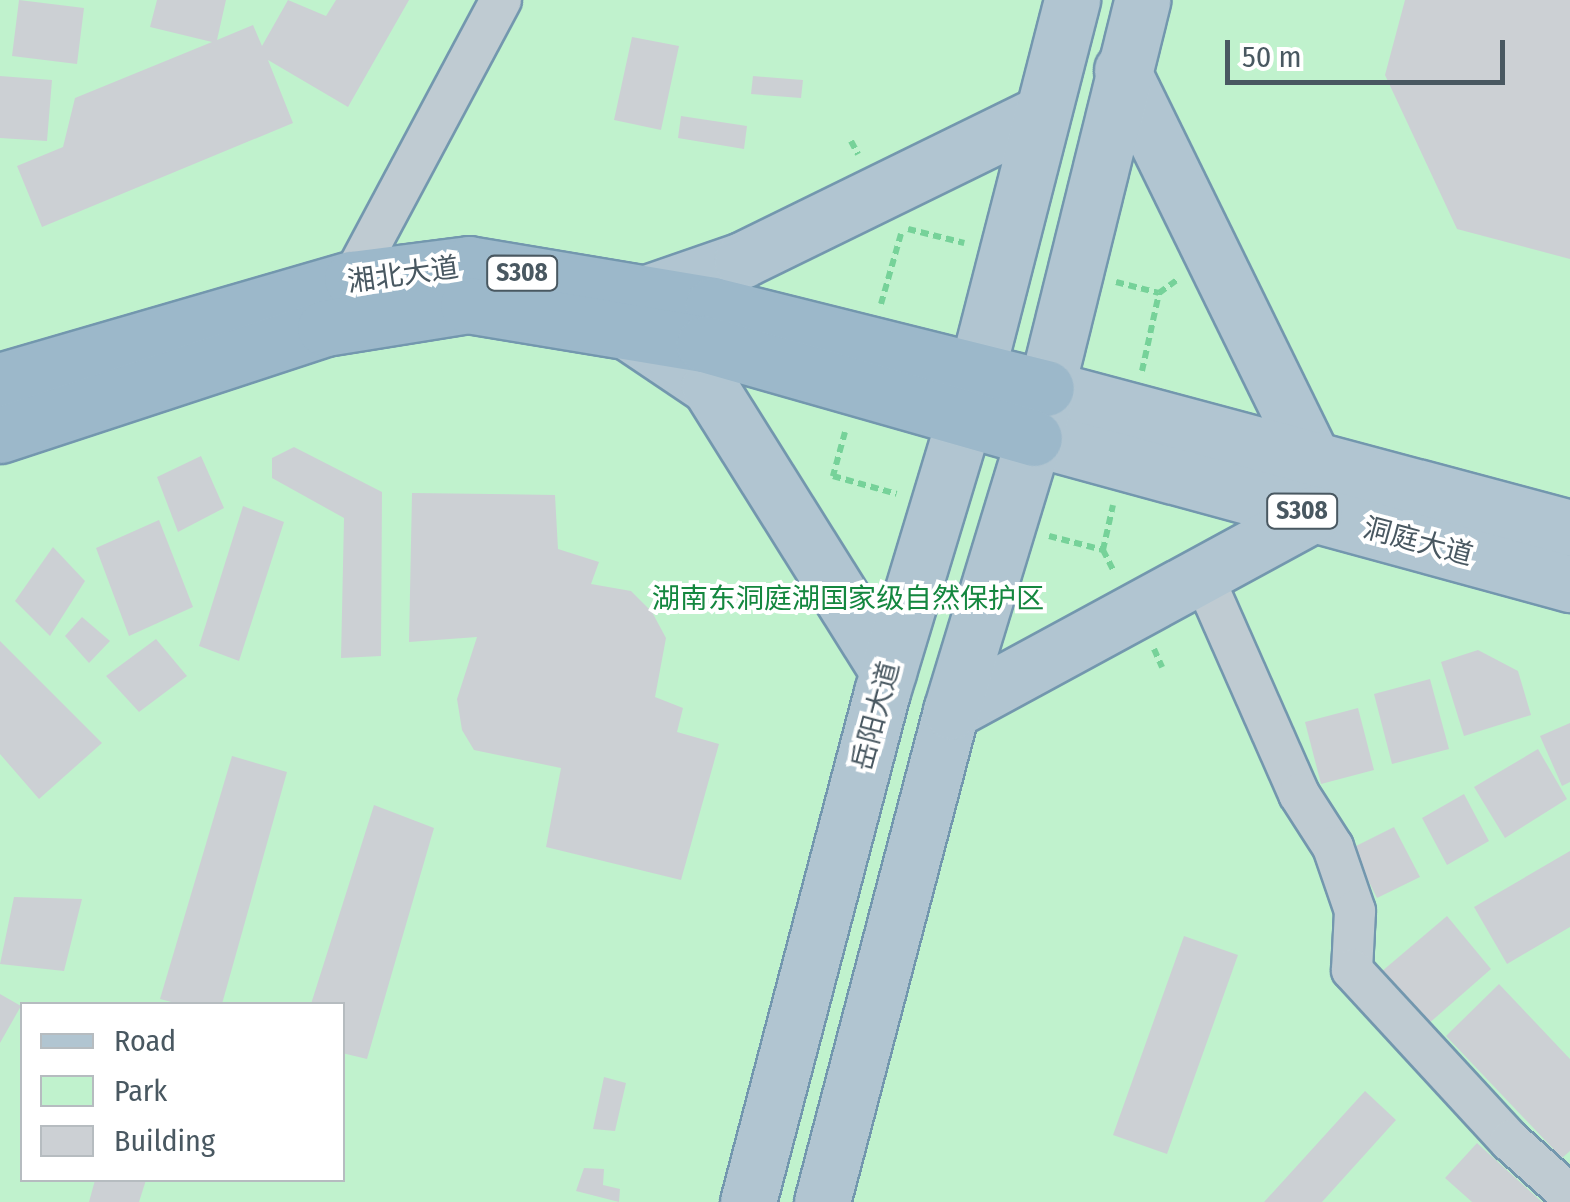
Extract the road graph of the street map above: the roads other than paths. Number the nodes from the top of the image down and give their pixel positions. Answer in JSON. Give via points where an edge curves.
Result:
{"nodes":[{"id":1,"x":501,"y":0,"type":"edge"},
{"id":2,"x":1072,"y":0,"type":"edge"},
{"id":3,"x":1142,"y":0,"type":"edge"},
{"id":4,"x":1122,"y":70,"type":"junction"},
{"id":5,"x":1042,"y":113,"type":"junction"},
{"id":6,"x":352,"y":279,"type":"junction"},
{"id":7,"x":635,"y":312,"type":"junction"},
{"id":8,"x":0,"y":381,"type":"edge"},
{"id":9,"x":970,"y":392,"type":"junction"},
{"id":10,"x":1040,"y":413,"type":"junction"},
{"id":11,"x":0,"y":436,"type":"edge"},
{"id":12,"x":1312,"y":457,"type":"junction"},
{"id":13,"x":1314,"y":514,"type":"junction"},
{"id":14,"x":1570,"y":528,"type":"edge"},
{"id":15,"x":1202,"y":574,"type":"junction"},
{"id":16,"x":1570,"y":584,"type":"edge"},
{"id":17,"x":888,"y":671,"type":"junction"},
{"id":18,"x":951,"y":712,"type":"junction"},
{"id":19,"x":1570,"y":1195,"type":"edge"},
{"id":20,"x":748,"y":1202,"type":"edge"},
{"id":21,"x":822,"y":1202,"type":"edge"}],
"edges":[{"from":1,"to":6,"type":"street"},
{"from":2,"to":5,"type":"main road","name":"岳阳大道"},
{"from":3,"to":4,"type":"main road"},
{"from":4,"to":10,"type":"main road"},
{"from":4,"to":12,"type":"main road"},
{"from":5,"to":7,"type":"main road"},
{"from":5,"to":9,"type":"main road","name":"岳阳大道"},
{"from":6,"to":7,"type":"highway","name":"湘北大道","number":"S308","via":[[468,264]]},
{"from":6,"to":8,"type":"highway","name":"湘北大道","number":"S308"},
{"from":7,"to":9,"type":"highway","name":"湘北大道","number":"S308","via":[[704,344]]},
{"from":7,"to":11,"type":"highway","name":"湘北大道","number":"S308","via":[[468,305],[325,328]]},
{"from":7,"to":17,"type":"main road","via":[[709,386]]},
{"from":9,"to":10,"type":"highway","name":"湘北大道","number":"S308"},
{"from":9,"to":17,"type":"main road","name":"岳阳大道"},
{"from":10,"to":12,"type":"main road","name":"洞庭大道","number":"S308"},
{"from":10,"to":13,"type":"main road","name":"洞庭大道","number":"S308"},
{"from":10,"to":18,"type":"main road"},
{"from":12,"to":14,"type":"main road","name":"洞庭大道","number":"S308"},
{"from":13,"to":15,"type":"main road"},
{"from":13,"to":16,"type":"main road","name":"洞庭大道","number":"S308"},
{"from":15,"to":18,"type":"main road"},
{"from":15,"to":19,"type":"street","via":[[1299,794],[1333,846],[1355,910],[1352,970],[1510,1141]]},
{"from":17,"to":20,"type":"main road","name":"岳阳大道"},
{"from":18,"to":21,"type":"main road"}]}
